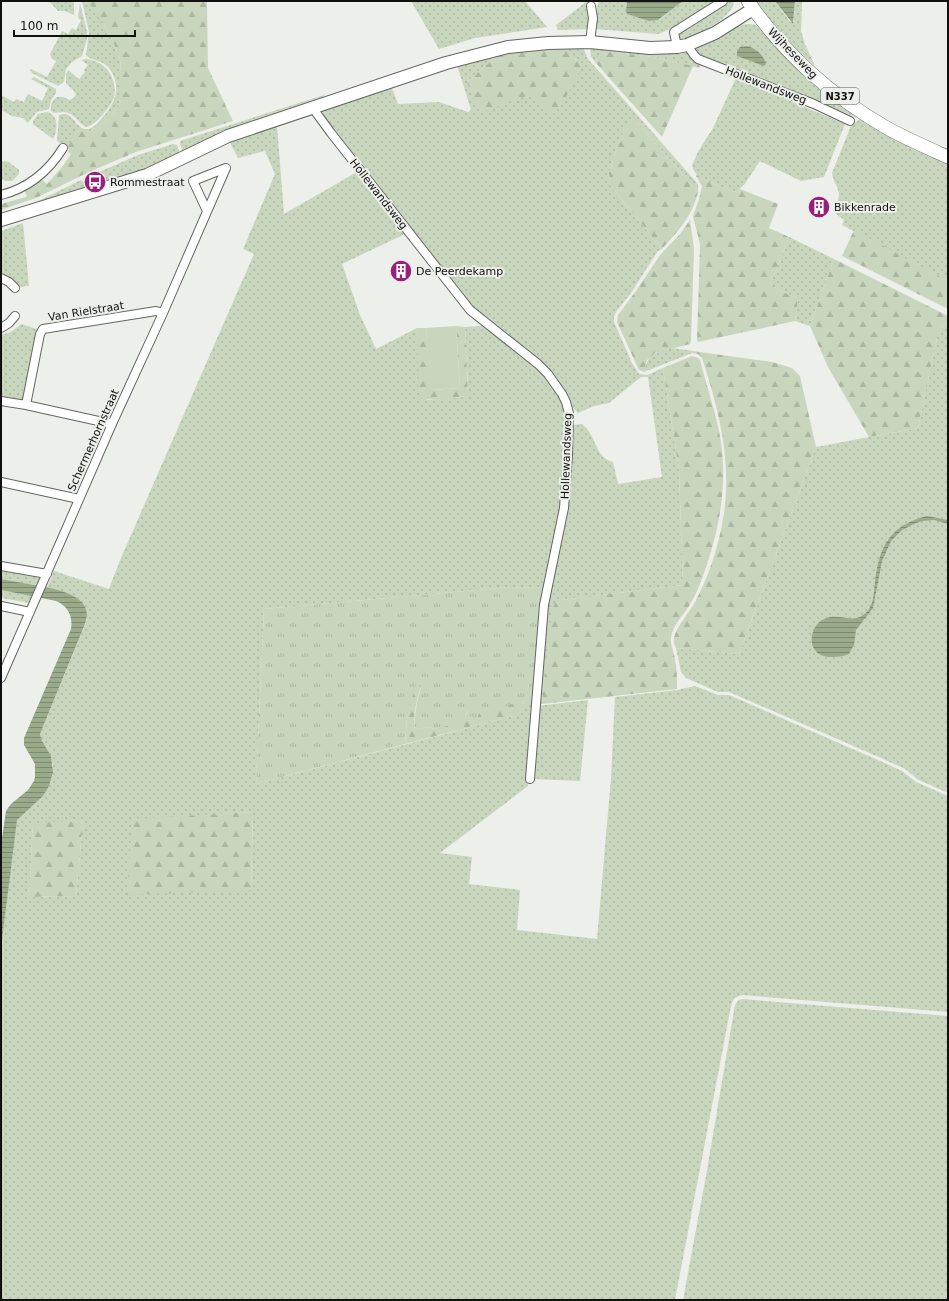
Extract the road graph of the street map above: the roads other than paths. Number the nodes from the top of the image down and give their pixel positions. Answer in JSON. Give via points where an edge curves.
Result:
{"nodes":[{"id":1,"x":723,"y":1,"type":"edge"},
{"id":2,"x":751,"y":5,"type":"edge"},
{"id":3,"x":592,"y":6,"type":"dead end"},
{"id":4,"x":590,"y":42,"type":"junction"},
{"id":5,"x":682,"y":46,"type":"junction"},
{"id":6,"x":312,"y":107,"type":"junction"},
{"id":7,"x":850,"y":121,"type":"dead end"},
{"id":8,"x":63,"y":148,"type":"dead end"},
{"id":9,"x":948,"y":157,"type":"edge"},
{"id":10,"x":1,"y":195,"type":"edge"},
{"id":11,"x":207,"y":211,"type":"junction"},
{"id":12,"x":1,"y":220,"type":"edge"},
{"id":13,"x":1,"y":278,"type":"edge"},
{"id":14,"x":15,"y":288,"type":"dead end"},
{"id":15,"x":163,"y":313,"type":"junction"},
{"id":16,"x":15,"y":316,"type":"dead end"},
{"id":17,"x":1,"y":328,"type":"edge"},
{"id":18,"x":1,"y":401,"type":"edge"},
{"id":19,"x":26,"y":405,"type":"junction"},
{"id":20,"x":112,"y":424,"type":"junction"},
{"id":21,"x":1,"y":482,"type":"edge"},
{"id":22,"x":79,"y":499,"type":"junction"},
{"id":23,"x":1,"y":566,"type":"edge"},
{"id":24,"x":47,"y":574,"type":"junction"},
{"id":25,"x":1,"y":606,"type":"edge"},
{"id":26,"x":30,"y":612,"type":"junction"},
{"id":27,"x":1,"y":678,"type":"edge"},
{"id":28,"x":530,"y":779,"type":"dead end"}],
"edges":[{"from":1,"to":5,"type":"street","via":[[674,32]]},
{"from":2,"to":5,"type":"main road","via":[[715,33]]},
{"from":2,"to":9,"type":"main road","name":"Wijheseweg","number":"N337","via":[[775,35],[819,80],[888,128]]},
{"from":3,"to":4,"type":"street"},
{"from":4,"to":5,"type":"main road","via":[[650,48]]},
{"from":4,"to":6,"type":"main road","via":[[508,47],[477,54]]},
{"from":5,"to":7,"type":"street","name":"Hollewandsweg","via":[[698,59],[814,104]]},
{"from":6,"to":12,"type":"main road","via":[[228,136],[147,175]]},
{"from":6,"to":28,"type":"street","name":"Hollewandsweg","via":[[466,306],[538,364],[555,383],[566,402],[569,413],[564,508],[541,624]]},
{"from":8,"to":10,"type":"street","via":[[50,167],[33,181]]},
{"from":11,"to":11,"type":"street","name":"Schermerhornstraat","via":[[193,181],[226,168],[213,197]]},
{"from":11,"to":15,"type":"street","name":"Schermerhornstraat"},
{"from":13,"to":14,"type":"street"},
{"from":15,"to":19,"type":"street","name":"Van Rielstraat","via":[[156,311],[43,329]]},
{"from":15,"to":20,"type":"street","name":"Schermerhornstraat"},
{"from":16,"to":17,"type":"street","via":[[10,323]]},
{"from":18,"to":19,"type":"street"},
{"from":19,"to":20,"type":"street"},
{"from":20,"to":22,"type":"street","name":"Schermerhornstraat"},
{"from":21,"to":22,"type":"street"},
{"from":22,"to":24,"type":"street","name":"Schermerhornstraat"},
{"from":23,"to":24,"type":"street"},
{"from":24,"to":26,"type":"street","name":"Schermerhornstraat"},
{"from":25,"to":26,"type":"street"},
{"from":26,"to":27,"type":"street","name":"Schermerhornstraat"}]}
